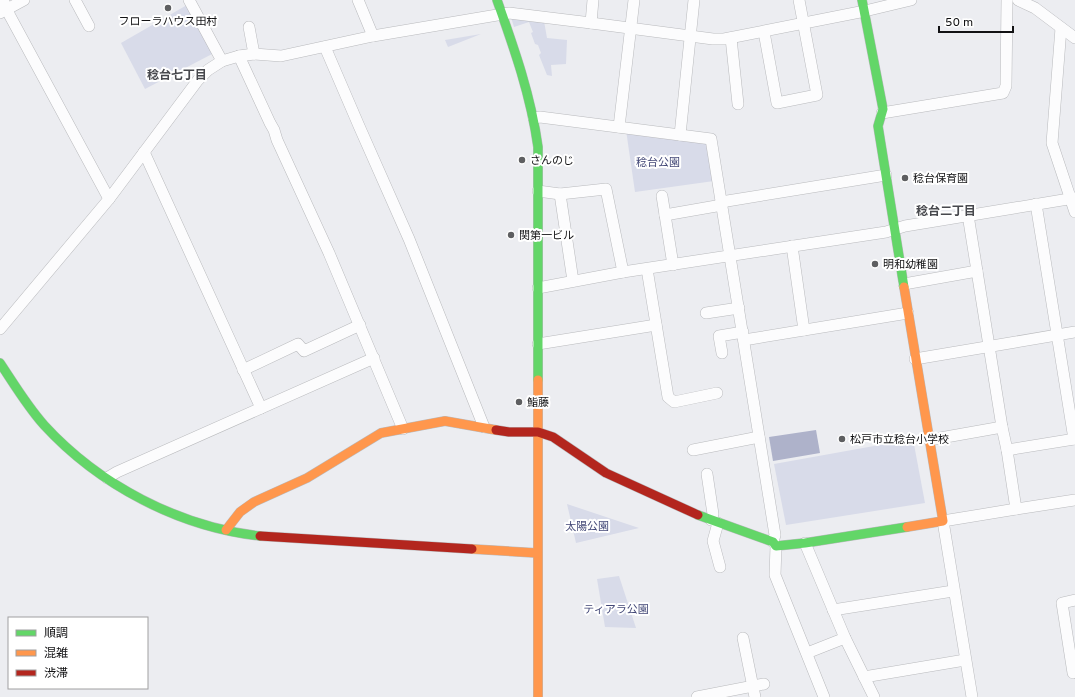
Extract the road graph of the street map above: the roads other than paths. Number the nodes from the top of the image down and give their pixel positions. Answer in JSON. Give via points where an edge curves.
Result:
{"nodes":[{"id":1,"x":24,"y":0,"type":"edge"},
{"id":2,"x":75,"y":0,"type":"edge"},
{"id":3,"x":189,"y":0,"type":"edge"},
{"id":4,"x":358,"y":0,"type":"edge"},
{"id":5,"x":497,"y":0,"type":"edge"},
{"id":6,"x":594,"y":0,"type":"edge"},
{"id":7,"x":634,"y":0,"type":"edge"},
{"id":8,"x":694,"y":0,"type":"edge"},
{"id":9,"x":799,"y":0,"type":"edge"},
{"id":10,"x":862,"y":0,"type":"edge"},
{"id":11,"x":911,"y":0,"type":"edge"},
{"id":12,"x":1007,"y":0,"type":"edge"},
{"id":13,"x":1018,"y":0,"type":"edge"},
{"id":14,"x":1037,"y":4,"type":"edge"},
{"id":15,"x":4,"y":7,"type":"edge"},
{"id":16,"x":865,"y":11,"type":"junction"},
{"id":17,"x":502,"y":14,"type":"junction"},
{"id":18,"x":591,"y":23,"type":"junction"},
{"id":19,"x":803,"y":24,"type":"junction"},
{"id":20,"x":89,"y":26,"type":"dead end"},
{"id":21,"x":249,"y":27,"type":"dead end"},
{"id":22,"x":631,"y":28,"type":"junction"},
{"id":23,"x":1061,"y":28,"type":"junction"},
{"id":24,"x":764,"y":32,"type":"junction"},
{"id":25,"x":373,"y":36,"type":"junction"},
{"id":26,"x":691,"y":36,"type":"junction"},
{"id":27,"x":731,"y":38,"type":"junction"},
{"id":28,"x":1075,"y":38,"type":"edge"},
{"id":29,"x":325,"y":47,"type":"junction"},
{"id":30,"x":254,"y":54,"type":"junction"},
{"id":31,"x":240,"y":56,"type":"junction"},
{"id":32,"x":222,"y":61,"type":"junction"},
{"id":33,"x":741,"y":97,"type":"dead end"},
{"id":34,"x":882,"y":113,"type":"junction"},
{"id":35,"x":534,"y":118,"type":"junction"},
{"id":36,"x":619,"y":127,"type":"junction"},
{"id":37,"x":680,"y":135,"type":"junction"},
{"id":38,"x":144,"y":152,"type":"junction"},
{"id":39,"x":886,"y":175,"type":"junction"},
{"id":40,"x":538,"y":191,"type":"junction"},
{"id":41,"x":560,"y":194,"type":"junction"},
{"id":42,"x":662,"y":196,"type":"dead end"},
{"id":43,"x":1073,"y":198,"type":"edge"},
{"id":44,"x":109,"y":199,"type":"junction"},
{"id":45,"x":721,"y":204,"type":"junction"},
{"id":46,"x":1036,"y":204,"type":"junction"},
{"id":47,"x":1075,"y":212,"type":"edge"},
{"id":48,"x":665,"y":215,"type":"junction"},
{"id":49,"x":968,"y":215,"type":"junction"},
{"id":50,"x":895,"y":229,"type":"junction"},
{"id":51,"x":792,"y":246,"type":"junction"},
{"id":52,"x":730,"y":256,"type":"junction"},
{"id":53,"x":673,"y":265,"type":"junction"},
{"id":54,"x":647,"y":269,"type":"junction"},
{"id":55,"x":976,"y":271,"type":"junction"},
{"id":56,"x":623,"y":272,"type":"junction"},
{"id":57,"x":573,"y":281,"type":"junction"},
{"id":58,"x":904,"y":284,"type":"junction"},
{"id":59,"x":538,"y":288,"type":"junction"},
{"id":60,"x":739,"y":308,"type":"junction"},
{"id":61,"x":706,"y":313,"type":"dead end"},
{"id":62,"x":908,"y":313,"type":"junction"},
{"id":63,"x":360,"y":325,"type":"junction"},
{"id":64,"x":656,"y":325,"type":"junction"},
{"id":65,"x":0,"y":329,"type":"edge"},
{"id":66,"x":804,"y":330,"type":"junction"},
{"id":67,"x":1075,"y":332,"type":"edge"},
{"id":68,"x":1057,"y":335,"type":"junction"},
{"id":69,"x":743,"y":336,"type":"junction"},
{"id":70,"x":538,"y":344,"type":"junction"},
{"id":71,"x":989,"y":347,"type":"junction"},
{"id":72,"x":722,"y":353,"type":"dead end"},
{"id":73,"x":374,"y":358,"type":"junction"},
{"id":74,"x":915,"y":359,"type":"junction"},
{"id":75,"x":0,"y":363,"type":"edge"},
{"id":76,"x":243,"y":370,"type":"junction"},
{"id":77,"x":717,"y":393,"type":"dead end"},
{"id":78,"x":261,"y":408,"type":"junction"},
{"id":79,"x":484,"y":427,"type":"junction"},
{"id":80,"x":1002,"y":427,"type":"junction"},
{"id":81,"x":403,"y":429,"type":"junction"},
{"id":82,"x":538,"y":432,"type":"junction"},
{"id":83,"x":759,"y":437,"type":"junction"},
{"id":84,"x":1075,"y":439,"type":"edge"},
{"id":85,"x":929,"y":440,"type":"junction"},
{"id":86,"x":693,"y":450,"type":"dead end"},
{"id":87,"x":1007,"y":450,"type":"junction"},
{"id":88,"x":707,"y":474,"type":"dead end"},
{"id":89,"x":107,"y":478,"type":"junction"},
{"id":90,"x":1075,"y":500,"type":"edge"},
{"id":91,"x":1016,"y":509,"type":"junction"},
{"id":92,"x":943,"y":521,"type":"junction"},
{"id":93,"x":714,"y":522,"type":"junction"},
{"id":94,"x":226,"y":530,"type":"junction"},
{"id":95,"x":805,"y":543,"type":"junction"},
{"id":96,"x":775,"y":544,"type":"junction"},
{"id":97,"x":537,"y":553,"type":"junction"},
{"id":98,"x":720,"y":567,"type":"dead end"},
{"id":99,"x":953,"y":591,"type":"junction"},
{"id":100,"x":1075,"y":600,"type":"edge"},
{"id":101,"x":832,"y":610,"type":"junction"},
{"id":102,"x":743,"y":638,"type":"dead end"},
{"id":103,"x":845,"y":638,"type":"junction"},
{"id":104,"x":807,"y":654,"type":"junction"},
{"id":105,"x":965,"y":660,"type":"junction"},
{"id":106,"x":1075,"y":672,"type":"edge"},
{"id":107,"x":864,"y":677,"type":"junction"},
{"id":108,"x":757,"y":689,"type":"edge"},
{"id":109,"x":721,"y":695,"type":"edge"},
{"id":110,"x":538,"y":697,"type":"edge"},
{"id":111,"x":697,"y":697,"type":"edge"},
{"id":112,"x":824,"y":697,"type":"edge"},
{"id":113,"x":874,"y":697,"type":"edge"},
{"id":114,"x":972,"y":697,"type":"edge"}],
"edges":[{"from":1,"to":15,"type":"street"},
{"from":2,"to":20,"type":"street"},
{"from":3,"to":32,"type":"street"},
{"from":4,"to":25,"type":"street"},
{"from":5,"to":17,"type":"street"},
{"from":6,"to":18,"type":"street"},
{"from":7,"to":22,"type":"street"},
{"from":8,"to":26,"type":"street"},
{"from":9,"to":19,"type":"street"},
{"from":10,"to":16,"type":"street"},
{"from":11,"to":16,"type":"street"},
{"from":12,"to":34,"type":"street","via":[[1006,86],[1003,93]]},
{"from":13,"to":14,"type":"street"},
{"from":14,"to":23,"type":"street"},
{"from":15,"to":44,"type":"street"},
{"from":16,"to":19,"type":"street"},
{"from":16,"to":34,"type":"street"},
{"from":17,"to":18,"type":"street"},
{"from":17,"to":25,"type":"street"},
{"from":17,"to":35,"type":"street","via":[[526,83]]},
{"from":18,"to":22,"type":"street"},
{"from":19,"to":24,"type":"street"},
{"from":19,"to":24,"type":"street","via":[[816,95],[777,103]]},
{"from":21,"to":30,"type":"street"},
{"from":22,"to":26,"type":"street"},
{"from":22,"to":36,"type":"street"},
{"from":23,"to":28,"type":"street"},
{"from":23,"to":43,"type":"street","via":[[1052,144]]},
{"from":24,"to":27,"type":"street"},
{"from":25,"to":29,"type":"street"},
{"from":26,"to":27,"type":"street","via":[[713,40]]},
{"from":26,"to":37,"type":"street"},
{"from":27,"to":33,"type":"street"},
{"from":29,"to":30,"type":"street","via":[[281,56]]},
{"from":29,"to":79,"type":"street","via":[[412,246]]},
{"from":30,"to":31,"type":"street"},
{"from":31,"to":32,"type":"street"},
{"from":31,"to":63,"type":"street"},
{"from":32,"to":38,"type":"street","via":[[198,80]]},
{"from":34,"to":39,"type":"street","via":[[878,126]]},
{"from":35,"to":36,"type":"street"},
{"from":35,"to":40,"type":"street","via":[[538,147]]},
{"from":36,"to":37,"type":"street"},
{"from":37,"to":45,"type":"street","via":[[711,138]]},
{"from":38,"to":44,"type":"street"},
{"from":38,"to":76,"type":"street"},
{"from":39,"to":45,"type":"street"},
{"from":39,"to":50,"type":"street"},
{"from":40,"to":41,"type":"street"},
{"from":40,"to":59,"type":"street"},
{"from":41,"to":56,"type":"street","via":[[606,189]]},
{"from":41,"to":57,"type":"street"},
{"from":42,"to":48,"type":"street"},
{"from":43,"to":46,"type":"street"},
{"from":43,"to":47,"type":"street"},
{"from":44,"to":65,"type":"street"},
{"from":45,"to":48,"type":"street"},
{"from":45,"to":52,"type":"street"},
{"from":46,"to":49,"type":"street"},
{"from":46,"to":68,"type":"street"},
{"from":48,"to":53,"type":"street"},
{"from":49,"to":50,"type":"street"},
{"from":49,"to":55,"type":"street"},
{"from":50,"to":51,"type":"street"},
{"from":50,"to":58,"type":"street"},
{"from":51,"to":52,"type":"street"},
{"from":51,"to":66,"type":"street"},
{"from":52,"to":53,"type":"street"},
{"from":52,"to":60,"type":"street"},
{"from":53,"to":54,"type":"street"},
{"from":54,"to":56,"type":"street"},
{"from":54,"to":64,"type":"street"},
{"from":55,"to":58,"type":"street"},
{"from":55,"to":71,"type":"street"},
{"from":56,"to":57,"type":"street"},
{"from":57,"to":59,"type":"street"},
{"from":58,"to":62,"type":"street"},
{"from":59,"to":70,"type":"street"},
{"from":60,"to":61,"type":"street"},
{"from":60,"to":69,"type":"street"},
{"from":62,"to":66,"type":"street"},
{"from":62,"to":74,"type":"street"},
{"from":63,"to":73,"type":"street"},
{"from":63,"to":76,"type":"street","via":[[304,351],[298,344]]},
{"from":64,"to":70,"type":"street"},
{"from":64,"to":77,"type":"street","via":[[668,397],[674,402]]},
{"from":66,"to":69,"type":"street"},
{"from":67,"to":68,"type":"street"},
{"from":68,"to":71,"type":"street"},
{"from":68,"to":84,"type":"street"},
{"from":69,"to":72,"type":"street","via":[[719,336]]},
{"from":69,"to":83,"type":"street"},
{"from":70,"to":82,"type":"street"},
{"from":71,"to":74,"type":"street"},
{"from":71,"to":80,"type":"street"},
{"from":73,"to":78,"type":"street"},
{"from":73,"to":81,"type":"street"},
{"from":74,"to":85,"type":"street"},
{"from":75,"to":89,"type":"street","via":[[30,409],[49,430],[71,451]]},
{"from":76,"to":78,"type":"street"},
{"from":78,"to":89,"type":"street"},
{"from":79,"to":81,"type":"street","via":[[445,421]]},
{"from":79,"to":82,"type":"street","via":[[510,432]]},
{"from":80,"to":85,"type":"street"},
{"from":80,"to":87,"type":"street"},
{"from":81,"to":94,"type":"street","via":[[381,433],[307,478],[254,502],[240,512]]},
{"from":82,"to":93,"type":"street","via":[[553,437],[606,473]]},
{"from":82,"to":97,"type":"street"},
{"from":83,"to":86,"type":"street"},
{"from":83,"to":96,"type":"street"},
{"from":84,"to":87,"type":"street"},
{"from":85,"to":92,"type":"street"},
{"from":87,"to":91,"type":"street"},
{"from":88,"to":93,"type":"street"},
{"from":89,"to":94,"type":"street","via":[[179,516]]},
{"from":90,"to":91,"type":"street"},
{"from":91,"to":92,"type":"street"},
{"from":92,"to":95,"type":"street"},
{"from":92,"to":99,"type":"street"},
{"from":93,"to":96,"type":"street"},
{"from":93,"to":98,"type":"street","via":[[712,541]]},
{"from":94,"to":97,"type":"street","via":[[258,536]]},
{"from":95,"to":96,"type":"street"},
{"from":95,"to":101,"type":"street"},
{"from":96,"to":104,"type":"street","via":[[776,575]]},
{"from":97,"to":110,"type":"street"},
{"from":99,"to":101,"type":"street"},
{"from":99,"to":105,"type":"street"},
{"from":100,"to":106,"type":"street","via":[[1062,603]]},
{"from":101,"to":103,"type":"street"},
{"from":102,"to":108,"type":"street"},
{"from":103,"to":104,"type":"street"},
{"from":103,"to":107,"type":"street"},
{"from":104,"to":112,"type":"street"},
{"from":105,"to":107,"type":"street"},
{"from":105,"to":114,"type":"street"},
{"from":107,"to":113,"type":"street"},
{"from":108,"to":109,"type":"street"},
{"from":109,"to":111,"type":"street"}]}
